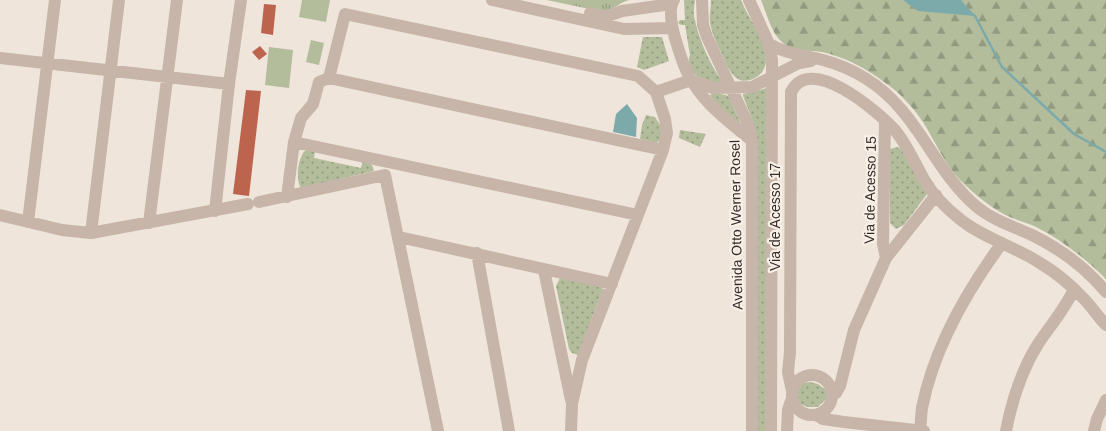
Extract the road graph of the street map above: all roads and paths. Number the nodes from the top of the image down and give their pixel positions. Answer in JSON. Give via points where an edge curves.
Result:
{"nodes":[{"id":1,"x":55,"y":0,"type":"edge"},
{"id":2,"x":118,"y":0,"type":"edge"},
{"id":3,"x":177,"y":0,"type":"edge"},
{"id":4,"x":492,"y":0,"type":"edge"},
{"id":5,"x":527,"y":0,"type":"edge"},
{"id":6,"x":702,"y":0,"type":"edge"},
{"id":7,"x":749,"y":0,"type":"edge"},
{"id":8,"x":243,"y":2,"type":"edge"},
{"id":9,"x":673,"y":2,"type":"edge"},
{"id":10,"x":622,"y":11,"type":"junction"},
{"id":11,"x":624,"y":28,"type":"junction"},
{"id":12,"x":672,"y":28,"type":"junction"},
{"id":13,"x":769,"y":44,"type":"junction"},
{"id":14,"x":0,"y":58,"type":"edge"},
{"id":15,"x":822,"y":60,"type":"junction"},
{"id":16,"x":47,"y":64,"type":"junction"},
{"id":17,"x":110,"y":71,"type":"junction"},
{"id":18,"x":772,"y":75,"type":"junction"},
{"id":19,"x":168,"y":78,"type":"junction"},
{"id":20,"x":329,"y":78,"type":"junction"},
{"id":21,"x":691,"y":80,"type":"junction"},
{"id":22,"x":229,"y":84,"type":"junction"},
{"id":23,"x":732,"y":88,"type":"junction"},
{"id":24,"x":656,"y":92,"type":"junction"},
{"id":25,"x":885,"y":121,"type":"junction"},
{"id":26,"x":752,"y":141,"type":"junction"},
{"id":27,"x":294,"y":142,"type":"junction"},
{"id":28,"x":663,"y":150,"type":"junction"},
{"id":29,"x":382,"y":161,"type":"junction"},
{"id":30,"x":385,"y":175,"type":"junction"},
{"id":31,"x":936,"y":195,"type":"junction"},
{"id":32,"x":287,"y":197,"type":"junction"},
{"id":33,"x":215,"y":211,"type":"junction"},
{"id":34,"x":0,"y":215,"type":"edge"},
{"id":35,"x":638,"y":215,"type":"junction"},
{"id":36,"x":28,"y":222,"type":"junction"},
{"id":37,"x":150,"y":223,"type":"junction"},
{"id":38,"x":91,"y":233,"type":"junction"},
{"id":39,"x":399,"y":237,"type":"junction"},
{"id":40,"x":1002,"y":243,"type":"junction"},
{"id":41,"x":477,"y":253,"type":"junction"},
{"id":42,"x":886,"y":258,"type":"junction"},
{"id":43,"x":544,"y":270,"type":"junction"},
{"id":44,"x":612,"y":284,"type":"junction"},
{"id":45,"x":1074,"y":289,"type":"junction"},
{"id":46,"x":1106,"y":292,"type":"edge"},
{"id":47,"x":1106,"y":325,"type":"edge"},
{"id":48,"x":849,"y":347,"type":"junction"},
{"id":49,"x":790,"y":352,"type":"junction"},
{"id":50,"x":562,"y":356,"type":"junction"},
{"id":51,"x":582,"y":360,"type":"junction"},
{"id":52,"x":802,"y":378,"type":"junction"},
{"id":53,"x":824,"y":379,"type":"junction"},
{"id":54,"x":792,"y":395,"type":"junction"},
{"id":55,"x":832,"y":399,"type":"junction"},
{"id":56,"x":1106,"y":400,"type":"edge"},
{"id":57,"x":572,"y":404,"type":"junction"},
{"id":58,"x":810,"y":414,"type":"junction"},
{"id":59,"x":863,"y":423,"type":"junction"},
{"id":60,"x":920,"y":430,"type":"edge"},
{"id":61,"x":438,"y":431,"type":"edge"},
{"id":62,"x":509,"y":431,"type":"edge"},
{"id":63,"x":571,"y":431,"type":"edge"},
{"id":64,"x":752,"y":431,"type":"edge"},
{"id":65,"x":771,"y":431,"type":"edge"},
{"id":66,"x":787,"y":431,"type":"edge"},
{"id":67,"x":792,"y":431,"type":"edge"},
{"id":68,"x":924,"y":431,"type":"edge"},
{"id":69,"x":1006,"y":431,"type":"edge"},
{"id":70,"x":1094,"y":431,"type":"edge"}],
"edges":[{"from":1,"to":16,"type":"street"},
{"from":2,"to":17,"type":"street"},
{"from":3,"to":19,"type":"street"},
{"from":4,"to":11,"type":"street"},
{"from":5,"to":10,"type":"street","via":[[606,16]]},
{"from":6,"to":23,"type":"street","name":"Avenida Otto Werner Rosel","via":[[707,38]]},
{"from":7,"to":13,"type":"street"},
{"from":8,"to":22,"type":"street"},
{"from":9,"to":10,"type":"street"},
{"from":9,"to":12,"type":"street"},
{"from":10,"to":11,"type":"street","via":[[616,19]]},
{"from":11,"to":12,"type":"street"},
{"from":12,"to":21,"type":"street"},
{"from":13,"to":15,"type":"street","via":[[784,52]]},
{"from":13,"to":18,"type":"street"},
{"from":14,"to":16,"type":"street"},
{"from":15,"to":18,"type":"street","via":[[799,63]]},
{"from":15,"to":46,"type":"street","via":[[853,71],[880,88],[907,114],[952,181],[977,207],[1059,250]]},
{"from":16,"to":17,"type":"street"},
{"from":16,"to":36,"type":"street"},
{"from":17,"to":19,"type":"street"},
{"from":17,"to":38,"type":"street"},
{"from":18,"to":23,"type":"street","via":[[752,87]]},
{"from":18,"to":65,"type":"street"},
{"from":19,"to":22,"type":"street"},
{"from":19,"to":37,"type":"street"},
{"from":20,"to":24,"type":"street","via":[[345,14],[638,76]]},
{"from":20,"to":27,"type":"street","via":[[319,82],[313,104],[301,118]]},
{"from":20,"to":28,"type":"street"},
{"from":21,"to":23,"type":"street","via":[[713,88]]},
{"from":21,"to":24,"type":"street"},
{"from":21,"to":26,"type":"street","via":[[706,101]]},
{"from":22,"to":33,"type":"street"},
{"from":23,"to":26,"type":"street","name":"Avenida Otto Werner Rosel"},
{"from":24,"to":28,"type":"street","via":[[667,133]]},
{"from":25,"to":31,"type":"street","via":[[901,139]]},
{"from":25,"to":42,"type":"street","name":"Via de Acesso 15","via":[[883,244]]},
{"from":25,"to":49,"type":"street","name":"Via de Acesso 17","via":[[854,95],[834,84],[810,78],[799,80],[791,92]]},
{"from":26,"to":64,"type":"street","name":"Avenida Otto Werner Rosel"},
{"from":27,"to":29,"type":"street"},
{"from":27,"to":32,"type":"street"},
{"from":28,"to":35,"type":"street"},
{"from":29,"to":30,"type":"street"},
{"from":29,"to":35,"type":"street"},
{"from":30,"to":32,"type":"street"},
{"from":30,"to":39,"type":"street"},
{"from":31,"to":40,"type":"street","via":[[979,233]]},
{"from":31,"to":42,"type":"street","name":"Via de Acesso 15"},
{"from":32,"to":33,"type":"street"},
{"from":33,"to":37,"type":"street"},
{"from":34,"to":36,"type":"street"},
{"from":35,"to":44,"type":"street"},
{"from":36,"to":38,"type":"street"},
{"from":37,"to":38,"type":"street"},
{"from":39,"to":41,"type":"street"},
{"from":39,"to":61,"type":"street"},
{"from":40,"to":45,"type":"street","via":[[1042,264]]},
{"from":40,"to":60,"type":"street","via":[[967,296],[939,351],[925,395]]},
{"from":41,"to":43,"type":"street"},
{"from":41,"to":62,"type":"street"},
{"from":42,"to":48,"type":"street","name":"Via de Acesso 15"},
{"from":43,"to":44,"type":"street"},
{"from":43,"to":50,"type":"street"},
{"from":44,"to":51,"type":"street"},
{"from":45,"to":47,"type":"street"},
{"from":45,"to":69,"type":"street","via":[[1036,347],[1011,405]]},
{"from":48,"to":53,"type":"street","name":"Via de Acesso 15","via":[[836,370]]},
{"from":48,"to":55,"type":"street","name":"Via de Acesso 15","via":[[840,386]]},
{"from":49,"to":52,"type":"street","name":"Via de Acesso 17"},
{"from":49,"to":54,"type":"street","name":"Via de Acesso 17","via":[[788,372]]},
{"from":50,"to":51,"type":"street"},
{"from":50,"to":57,"type":"street"},
{"from":51,"to":57,"type":"street"},
{"from":52,"to":53,"type":"street","via":[[813,375]]},
{"from":52,"to":54,"type":"street","via":[[794,386]]},
{"from":53,"to":55,"type":"street"},
{"from":54,"to":58,"type":"street","via":[[798,410]]},
{"from":54,"to":66,"type":"street","name":"Via de Acesso 17"},
{"from":55,"to":58,"type":"street","via":[[822,413]]},
{"from":55,"to":59,"type":"street","via":[[844,416]]},
{"from":56,"to":70,"type":"street"},
{"from":57,"to":63,"type":"street"},
{"from":58,"to":59,"type":"street","via":[[823,419]]},
{"from":58,"to":67,"type":"street","via":[[797,422]]},
{"from":59,"to":60,"type":"street"},
{"from":60,"to":68,"type":"street"}]}
